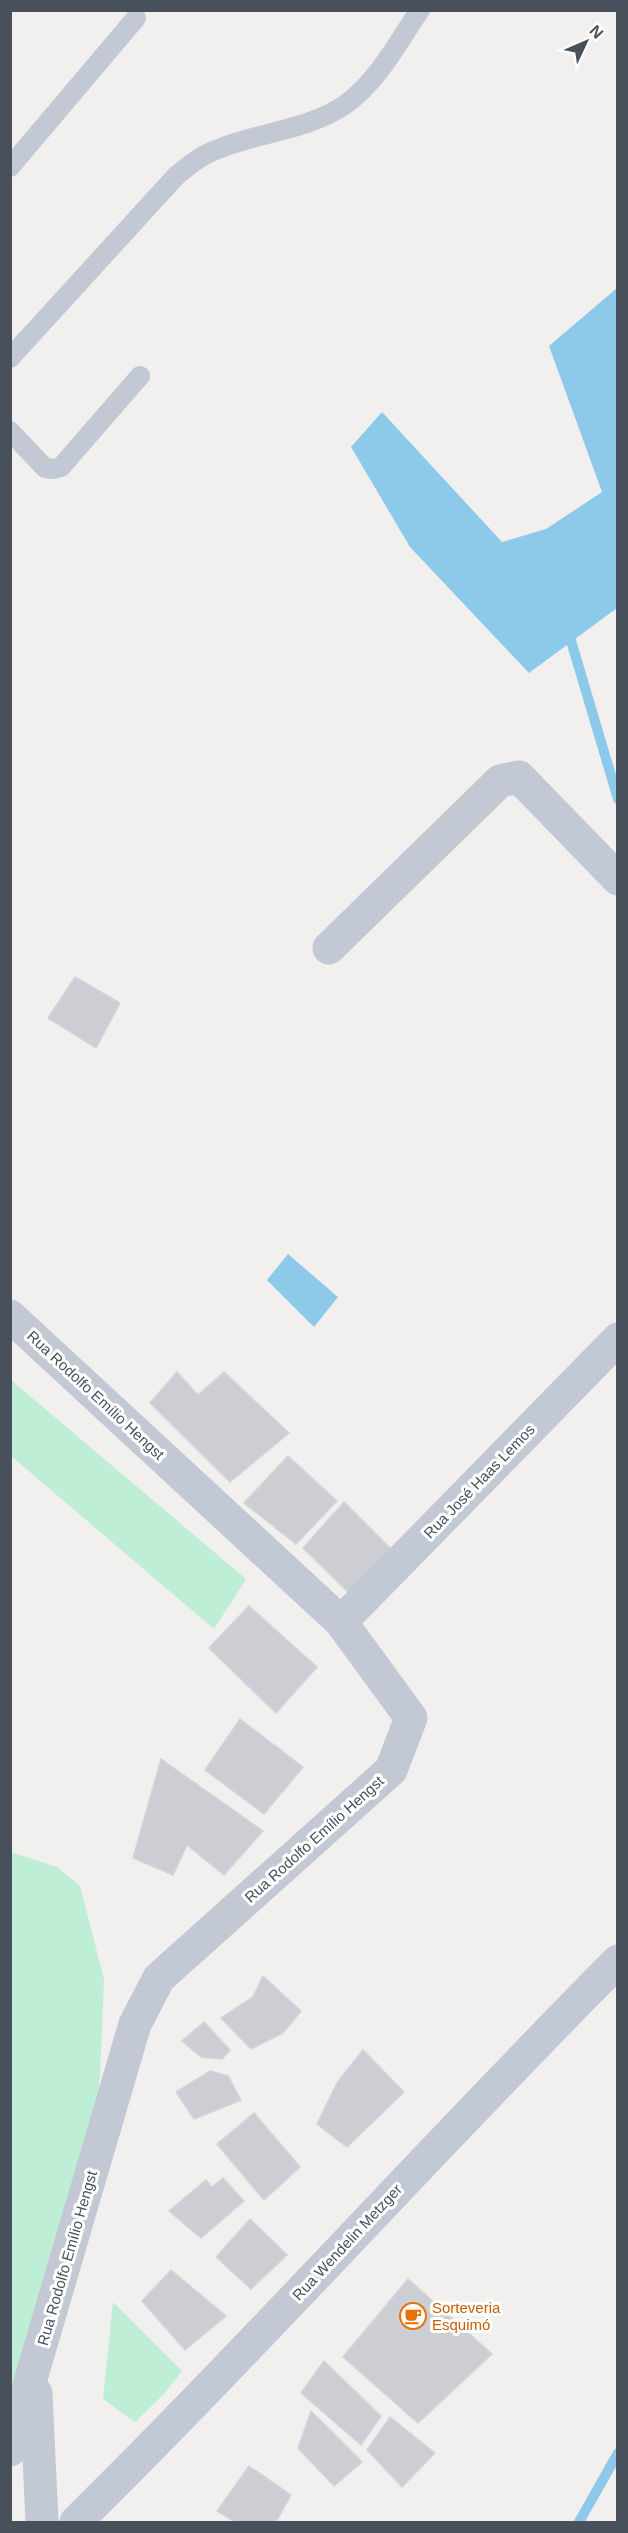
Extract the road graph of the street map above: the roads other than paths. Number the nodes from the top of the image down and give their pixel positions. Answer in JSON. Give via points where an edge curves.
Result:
{"nodes":[{"id":1,"x":420,"y":10,"type":"edge"},
{"id":2,"x":136,"y":18,"type":"dead end"},
{"id":3,"x":10,"y":167,"type":"edge"},
{"id":4,"x":10,"y":358,"type":"edge"},
{"id":5,"x":140,"y":376,"type":"dead end"},
{"id":6,"x":10,"y":431,"type":"edge"},
{"id":7,"x":618,"y":879,"type":"edge"},
{"id":8,"x":329,"y":948,"type":"dead end"},
{"id":9,"x":10,"y":1316,"type":"edge"},
{"id":10,"x":618,"y":1339,"type":"edge"},
{"id":11,"x":341,"y":1622,"type":"junction"},
{"id":12,"x":618,"y":1961,"type":"edge"},
{"id":13,"x":35,"y":2370,"type":"junction"},
{"id":14,"x":10,"y":2450,"type":"edge"},
{"id":15,"x":42,"y":2523,"type":"edge"},
{"id":16,"x":76,"y":2523,"type":"edge"}],
"edges":[{"from":1,"to":4,"type":"lane","via":[[367,86],[344,105],[305,123],[202,156],[177,175]]},
{"from":2,"to":3,"type":"lane"},
{"from":5,"to":6,"type":"lane","via":[[61,466],[54,469],[45,468]]},
{"from":7,"to":8,"type":"street","via":[[519,777],[500,781]]},
{"from":9,"to":11,"type":"street","name":"Rua Rodolfo Emílio Hengst"},
{"from":10,"to":11,"type":"street","name":"Rua José Haas Lemos"},
{"from":11,"to":13,"type":"street","name":"Rua Rodolfo Emílio Hengst","via":[[411,1718],[391,1770],[159,1978],[135,2024]]},
{"from":12,"to":16,"type":"street","name":"Rua Wendelin Metzger"},
{"from":13,"to":14,"type":"street","name":"Rua Rodolfo Emílio Hengst"},
{"from":13,"to":15,"type":"street","name":"Rua Rodolfo Emílio Hengst"}]}
